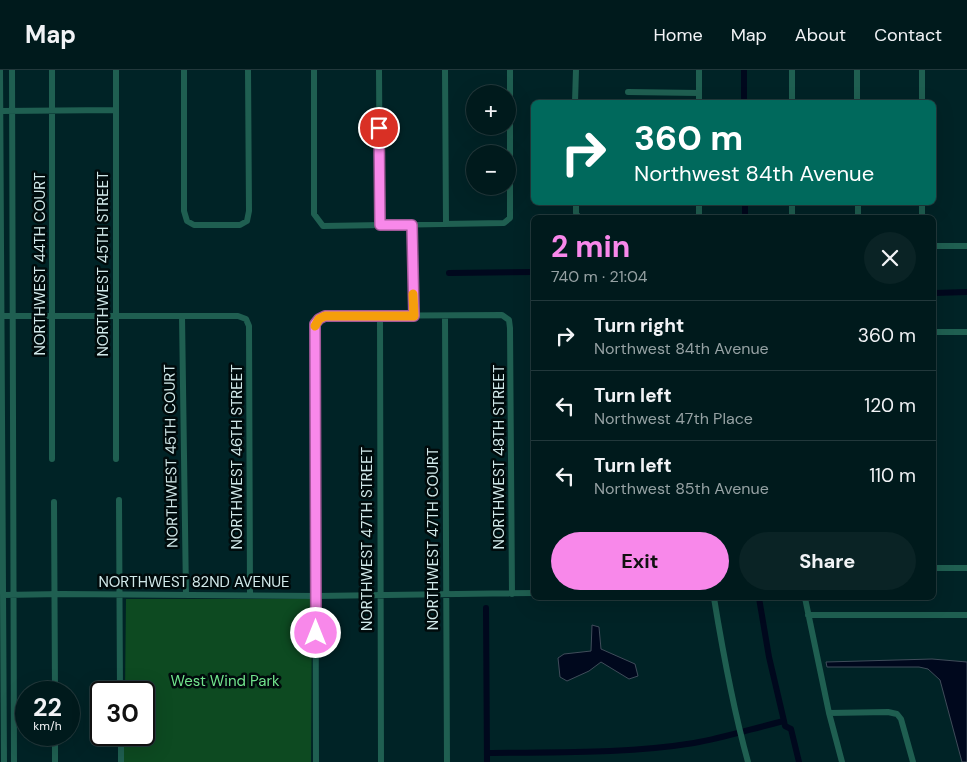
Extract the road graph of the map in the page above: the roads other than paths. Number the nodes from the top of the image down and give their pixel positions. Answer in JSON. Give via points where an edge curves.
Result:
{"nodes":[{"id":1,"x":0,"y":70,"type":"edge"},
{"id":2,"x":12,"y":70,"type":"edge"},
{"id":3,"x":52,"y":70,"type":"edge"},
{"id":4,"x":116,"y":70,"type":"edge"},
{"id":5,"x":184,"y":70,"type":"edge"},
{"id":6,"x":248,"y":70,"type":"edge"},
{"id":7,"x":314,"y":70,"type":"edge"},
{"id":8,"x":379,"y":70,"type":"edge"},
{"id":9,"x":445,"y":70,"type":"edge"},
{"id":10,"x":510,"y":70,"type":"edge"},
{"id":11,"x":576,"y":70,"type":"edge"},
{"id":12,"x":699,"y":70,"type":"edge"},
{"id":13,"x":792,"y":70,"type":"edge"},
{"id":14,"x":857,"y":70,"type":"edge"},
{"id":15,"x":922,"y":70,"type":"edge"},
{"id":16,"x":628,"y":92,"type":"dead end"},
{"id":17,"x":699,"y":93,"type":"junction"},
{"id":18,"x":575,"y":100,"type":"edge"},
{"id":19,"x":700,"y":100,"type":"edge"},
{"id":20,"x":792,"y":100,"type":"edge"},
{"id":21,"x":857,"y":100,"type":"edge"},
{"id":22,"x":922,"y":100,"type":"edge"},
{"id":23,"x":52,"y":109,"type":"junction"},
{"id":24,"x":12,"y":110,"type":"junction"},
{"id":25,"x":116,"y":110,"type":"junction"},
{"id":26,"x":1,"y":111,"type":"edge"},
{"id":27,"x":446,"y":224,"type":"junction"},
{"id":28,"x":380,"y":225,"type":"junction"},
{"id":29,"x":412,"y":225,"type":"junction"},
{"id":30,"x":936,"y":246,"type":"edge"},
{"id":31,"x":967,"y":246,"type":"edge"},
{"id":32,"x":1,"y":250,"type":"edge"},
{"id":33,"x":12,"y":254,"type":"junction"},
{"id":34,"x":1,"y":261,"type":"edge"},
{"id":35,"x":2,"y":316,"type":"junction"},
{"id":36,"x":12,"y":316,"type":"junction"},
{"id":37,"x":182,"y":316,"type":"junction"},
{"id":38,"x":380,"y":316,"type":"junction"},
{"id":39,"x":414,"y":316,"type":"junction"},
{"id":40,"x":445,"y":316,"type":"junction"},
{"id":41,"x":52,"y":317,"type":"junction"},
{"id":42,"x":116,"y":317,"type":"junction"},
{"id":43,"x":936,"y":332,"type":"edge"},
{"id":44,"x":967,"y":332,"type":"edge"},
{"id":45,"x":2,"y":399,"type":"junction"},
{"id":46,"x":13,"y":399,"type":"junction"},
{"id":47,"x":52,"y":459,"type":"dead end"},
{"id":48,"x":116,"y":459,"type":"dead end"},
{"id":49,"x":119,"y":500,"type":"dead end"},
{"id":50,"x":54,"y":502,"type":"dead end"},
{"id":51,"x":936,"y":568,"type":"edge"},
{"id":52,"x":967,"y":568,"type":"edge"},
{"id":53,"x":531,"y":593,"type":"edge"},
{"id":54,"x":14,"y":594,"type":"junction"},
{"id":55,"x":54,"y":594,"type":"junction"},
{"id":56,"x":120,"y":594,"type":"junction"},
{"id":57,"x":445,"y":594,"type":"junction"},
{"id":58,"x":512,"y":594,"type":"junction"},
{"id":59,"x":3,"y":595,"type":"junction"},
{"id":60,"x":186,"y":595,"type":"junction"},
{"id":61,"x":250,"y":595,"type":"junction"},
{"id":62,"x":380,"y":595,"type":"junction"},
{"id":63,"x":316,"y":596,"type":"junction"},
{"id":64,"x":714,"y":600,"type":"edge"},
{"id":65,"x":805,"y":600,"type":"edge"},
{"id":66,"x":808,"y":615,"type":"junction"},
{"id":67,"x":967,"y":615,"type":"edge"},
{"id":68,"x":55,"y":681,"type":"edge"},
{"id":69,"x":120,"y":681,"type":"edge"},
{"id":70,"x":828,"y":713,"type":"junction"},
{"id":71,"x":55,"y":746,"type":"edge"},
{"id":72,"x":121,"y":746,"type":"edge"},
{"id":73,"x":4,"y":762,"type":"edge"},
{"id":74,"x":14,"y":762,"type":"edge"},
{"id":75,"x":55,"y":762,"type":"edge"},
{"id":76,"x":121,"y":762,"type":"edge"},
{"id":77,"x":316,"y":762,"type":"edge"},
{"id":78,"x":381,"y":762,"type":"edge"},
{"id":79,"x":447,"y":762,"type":"edge"},
{"id":80,"x":748,"y":762,"type":"edge"},
{"id":81,"x":842,"y":762,"type":"edge"},
{"id":82,"x":913,"y":762,"type":"edge"}],
"edges":[{"from":1,"to":26,"type":"street"},
{"from":2,"to":24,"type":"street"},
{"from":3,"to":23,"type":"street","name":"NORTHWEST 44TH COURT"},
{"from":4,"to":25,"type":"street","name":"NORTHWEST 45TH STREET"},
{"from":5,"to":6,"type":"street","via":[[184,211],[187,221],[194,225],[240,225],[247,221],[249,211]]},
{"from":7,"to":28,"type":"street","via":[[314,214],[323,226]]},
{"from":8,"to":28,"type":"street"},
{"from":9,"to":27,"type":"street"},
{"from":10,"to":27,"type":"street","via":[[510,218],[504,222]]},
{"from":11,"to":18,"type":"street"},
{"from":12,"to":17,"type":"street"},
{"from":13,"to":20,"type":"street"},
{"from":14,"to":21,"type":"street"},
{"from":15,"to":22,"type":"street"},
{"from":16,"to":17,"type":"street"},
{"from":17,"to":19,"type":"street"},
{"from":23,"to":24,"type":"street"},
{"from":23,"to":25,"type":"street"},
{"from":23,"to":41,"type":"street","name":"NORTHWEST 44TH COURT"},
{"from":24,"to":26,"type":"street"},
{"from":24,"to":33,"type":"street"},
{"from":25,"to":42,"type":"street","name":"NORTHWEST 45TH STREET"},
{"from":26,"to":32,"type":"street"},
{"from":27,"to":29,"type":"street"},
{"from":28,"to":29,"type":"street"},
{"from":29,"to":39,"type":"street"},
{"from":30,"to":31,"type":"street"},
{"from":32,"to":33,"type":"street"},
{"from":32,"to":34,"type":"street"},
{"from":33,"to":34,"type":"street"},
{"from":33,"to":36,"type":"street"},
{"from":34,"to":35,"type":"street"},
{"from":35,"to":36,"type":"street"},
{"from":35,"to":45,"type":"street"},
{"from":36,"to":41,"type":"street"},
{"from":36,"to":46,"type":"street"},
{"from":37,"to":42,"type":"street"},
{"from":37,"to":60,"type":"street","name":"NORTHWEST 45TH COURT"},
{"from":37,"to":61,"type":"street","name":"NORTHWEST 46TH STREET","via":[[238,316],[246,318],[249,326]]},
{"from":38,"to":39,"type":"street"},
{"from":38,"to":62,"type":"street","name":"NORTHWEST 47TH STREET"},
{"from":38,"to":63,"type":"street","via":[[325,316],[315,324]]},
{"from":39,"to":40,"type":"street"},
{"from":40,"to":57,"type":"street","name":"NORTHWEST 47TH COURT"},
{"from":40,"to":58,"type":"street","name":"NORTHWEST 48TH STREET","via":[[502,315],[509,320]]},
{"from":41,"to":42,"type":"street"},
{"from":41,"to":47,"type":"street","name":"NORTHWEST 44TH COURT"},
{"from":42,"to":48,"type":"street","name":"NORTHWEST 45TH STREET"},
{"from":43,"to":44,"type":"street"},
{"from":45,"to":46,"type":"street"},
{"from":45,"to":59,"type":"street"},
{"from":46,"to":54,"type":"street"},
{"from":49,"to":56,"type":"street"},
{"from":50,"to":55,"type":"street"},
{"from":51,"to":52,"type":"street"},
{"from":53,"to":58,"type":"street","name":"NORTHWEST 82ND AVENUE"},
{"from":54,"to":55,"type":"street","name":"NORTHWEST 82ND AVENUE"},
{"from":54,"to":59,"type":"street","name":"NORTHWEST 82ND AVENUE"},
{"from":54,"to":74,"type":"street"},
{"from":55,"to":56,"type":"street","name":"NORTHWEST 82ND AVENUE"},
{"from":55,"to":68,"type":"street"},
{"from":56,"to":60,"type":"street","name":"NORTHWEST 82ND AVENUE"},
{"from":56,"to":69,"type":"street"},
{"from":57,"to":58,"type":"street","name":"NORTHWEST 82ND AVENUE"},
{"from":57,"to":62,"type":"street","name":"NORTHWEST 82ND AVENUE"},
{"from":57,"to":79,"type":"street","name":"NORTHWEST 47TH COURT"},
{"from":59,"to":73,"type":"street"},
{"from":60,"to":61,"type":"street","name":"NORTHWEST 82ND AVENUE"},
{"from":61,"to":63,"type":"street","name":"NORTHWEST 82ND AVENUE"},
{"from":62,"to":63,"type":"street","name":"NORTHWEST 82ND AVENUE"},
{"from":62,"to":78,"type":"street","name":"NORTHWEST 47TH STREET"},
{"from":63,"to":77,"type":"street"},
{"from":64,"to":80,"type":"street","via":[[726,670]]},
{"from":65,"to":66,"type":"street"},
{"from":66,"to":67,"type":"street"},
{"from":66,"to":70,"type":"street"},
{"from":70,"to":81,"type":"street"},
{"from":70,"to":82,"type":"street","via":[[897,714],[901,718]]},
{"from":71,"to":75,"type":"street"},
{"from":72,"to":76,"type":"street"}]}
